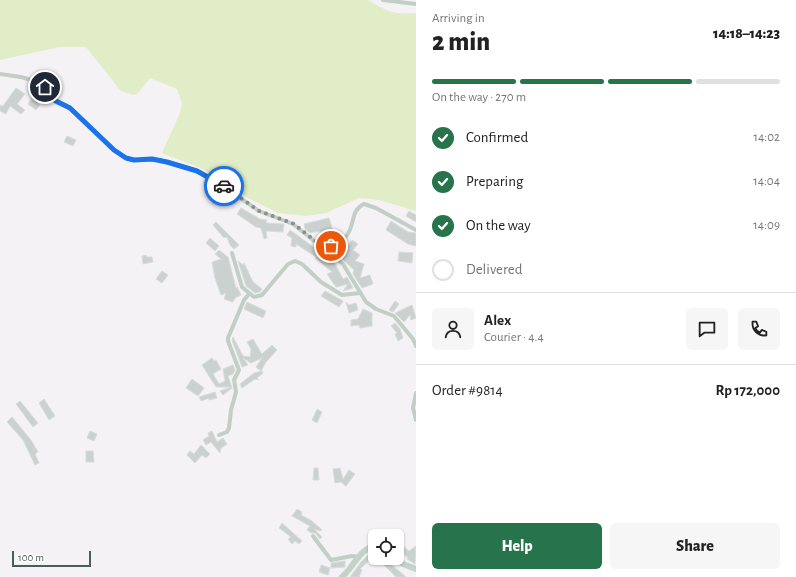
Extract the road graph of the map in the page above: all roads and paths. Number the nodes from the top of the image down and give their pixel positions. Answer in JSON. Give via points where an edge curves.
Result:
{"nodes":[{"id":1,"x":384,"y":0,"type":"edge"},
{"id":2,"x":416,"y":4,"type":"edge"},
{"id":3,"x":0,"y":74,"type":"edge"},
{"id":4,"x":416,"y":230,"type":"edge"},
{"id":5,"x":324,"y":248,"type":"junction"},
{"id":6,"x":232,"y":253,"type":"dead end"},
{"id":7,"x":360,"y":293,"type":"junction"},
{"id":8,"x":249,"y":294,"type":"junction"},
{"id":9,"x":416,"y":346,"type":"edge"},
{"id":10,"x":416,"y":393,"type":"edge"},
{"id":11,"x":416,"y":420,"type":"edge"},
{"id":12,"x":219,"y":435,"type":"dead end"},
{"id":13,"x":313,"y":536,"type":"dead end"},
{"id":14,"x":368,"y":548,"type":"edge"},
{"id":15,"x":359,"y":557,"type":"junction"},
{"id":16,"x":404,"y":564,"type":"edge"},
{"id":17,"x":416,"y":569,"type":"edge"},
{"id":18,"x":342,"y":577,"type":"edge"}],
"edges":[{"from":1,"to":2,"type":"street"},
{"from":3,"to":5,"type":"street","via":[[38,82],[48,90],[54,100],[70,108],[114,150],[126,158],[160,160],[197,171],[259,211],[294,224]]},
{"from":4,"to":5,"type":"street","via":[[364,204],[357,209],[344,240]]},
{"from":5,"to":7,"type":"street","via":[[346,268]]},
{"from":6,"to":8,"type":"street","via":[[242,288]]},
{"from":7,"to":8,"type":"street","via":[[342,295],[295,261],[288,264],[262,295],[254,297]]},
{"from":7,"to":9,"type":"street","via":[[370,306],[394,316]]},
{"from":8,"to":12,"type":"street","via":[[228,338],[239,370],[234,380],[236,392],[229,428],[227,432]]},
{"from":10,"to":11,"type":"street","via":[[413,408]]},
{"from":13,"to":15,"type":"street","via":[[331,560]]},
{"from":14,"to":15,"type":"street"},
{"from":15,"to":18,"type":"street"},
{"from":16,"to":17,"type":"street"}]}
